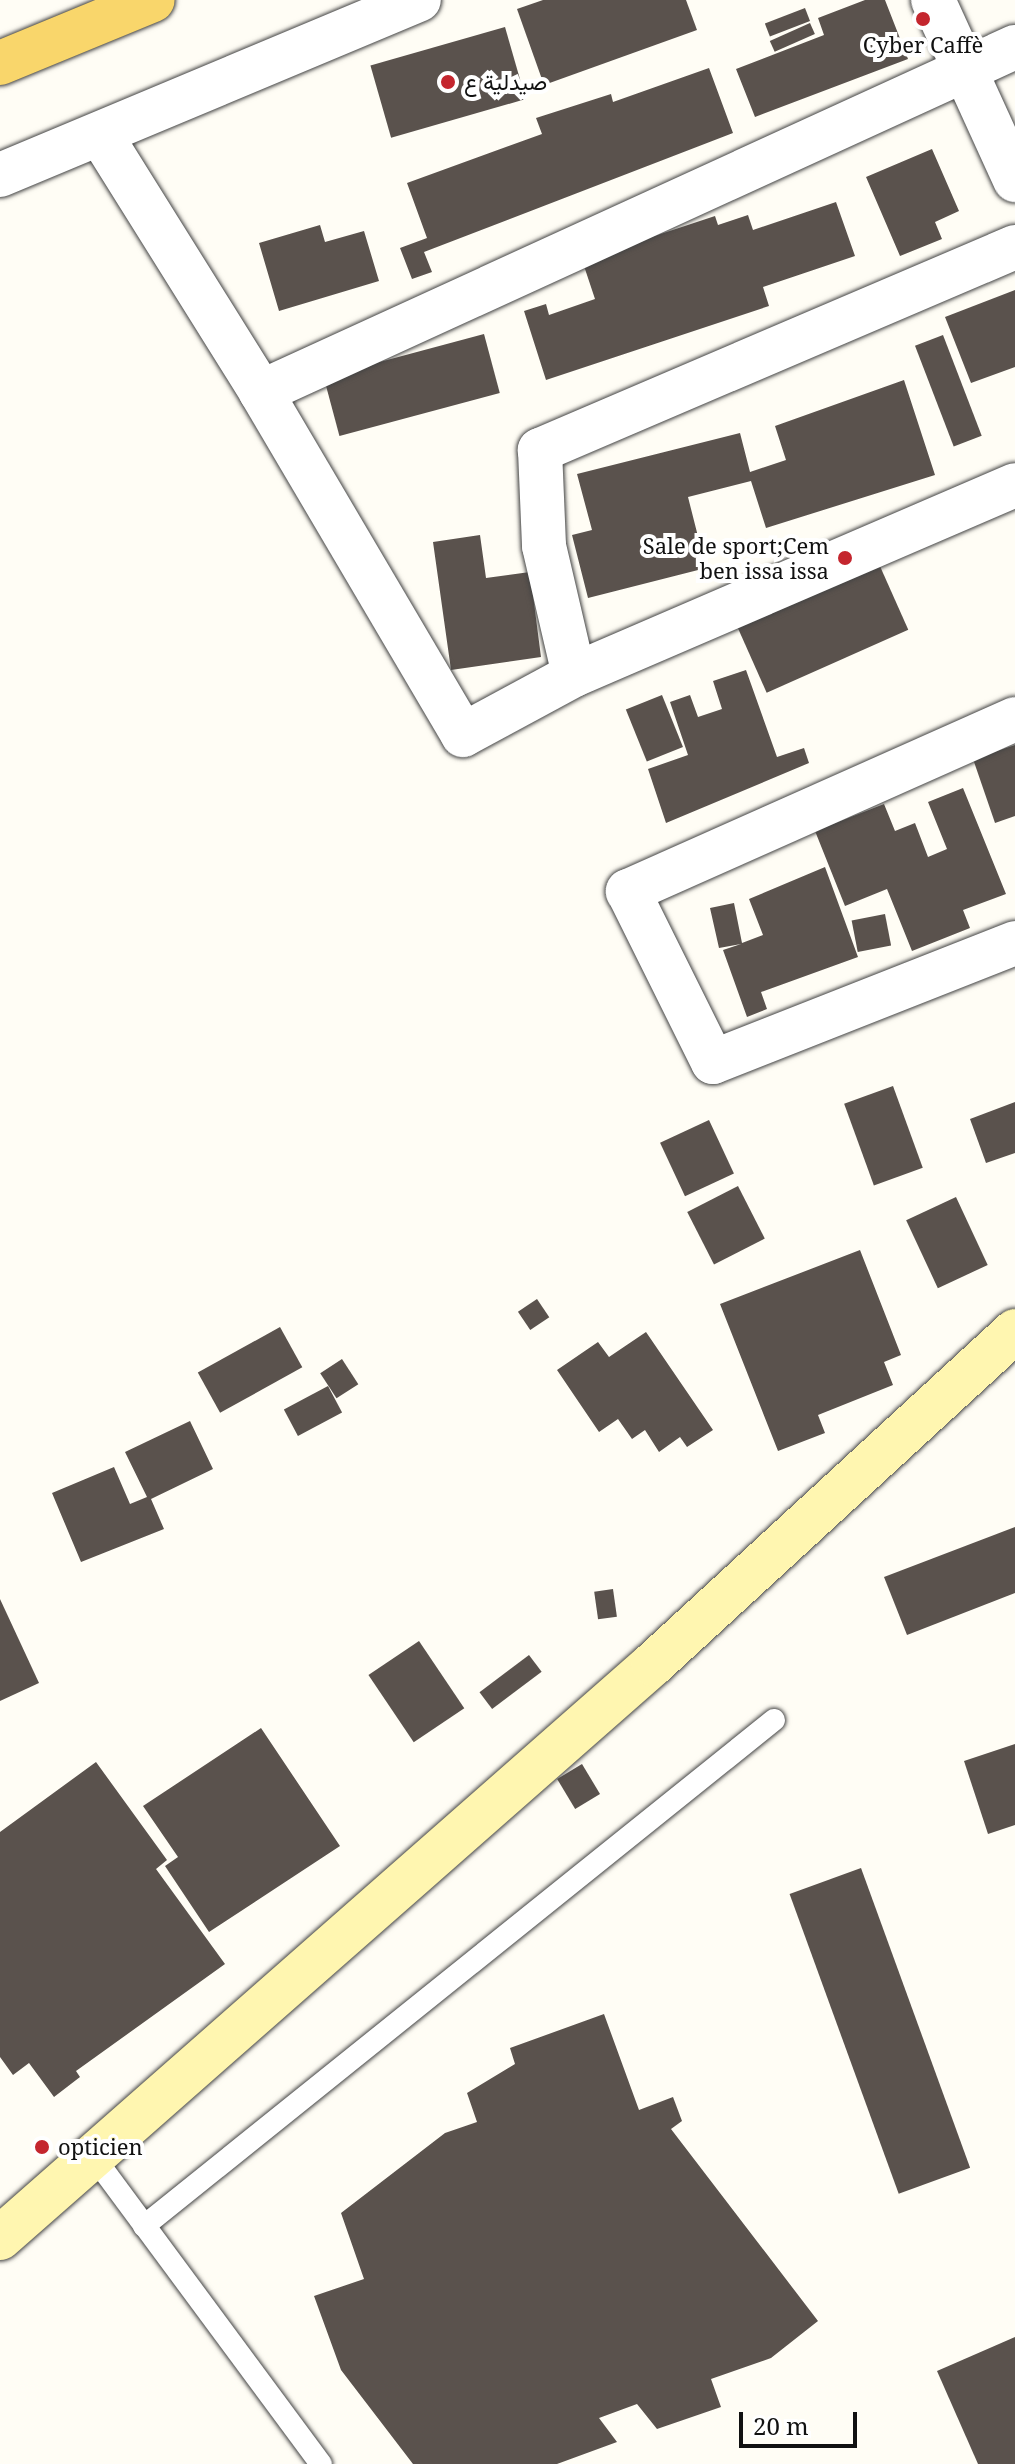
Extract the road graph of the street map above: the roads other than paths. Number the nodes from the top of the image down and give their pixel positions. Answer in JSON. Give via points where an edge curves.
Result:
{"nodes":[{"id":1,"x":153,"y":0,"type":"edge"},
{"id":2,"x":419,"y":0,"type":"edge"},
{"id":3,"x":933,"y":0,"type":"edge"},
{"id":4,"x":1015,"y":47,"type":"edge"},
{"id":5,"x":0,"y":63,"type":"edge"},
{"id":6,"x":968,"y":66,"type":"junction"},
{"id":7,"x":100,"y":134,"type":"junction"},
{"id":8,"x":0,"y":175,"type":"edge"},
{"id":9,"x":1015,"y":180,"type":"edge"},
{"id":10,"x":1015,"y":247,"type":"edge"},
{"id":11,"x":261,"y":392,"type":"junction"},
{"id":12,"x":1015,"y":485,"type":"edge"},
{"id":13,"x":574,"y":675,"type":"junction"},
{"id":14,"x":1015,"y":719,"type":"edge"},
{"id":15,"x":1015,"y":943,"type":"edge"},
{"id":16,"x":1015,"y":1331,"type":"edge"},
{"id":17,"x":774,"y":1720,"type":"dead end"},
{"id":18,"x":93,"y":2156,"type":"junction"},
{"id":19,"x":6,"y":2219,"type":"edge"},
{"id":20,"x":144,"y":2226,"type":"junction"},
{"id":21,"x":321,"y":2464,"type":"edge"}],
"edges":[{"from":1,"to":5,"type":"main road"},
{"from":2,"to":7,"type":"street"},
{"from":3,"to":6,"type":"street"},
{"from":4,"to":6,"type":"street"},
{"from":6,"to":9,"type":"street"},
{"from":6,"to":11,"type":"street"},
{"from":7,"to":8,"type":"street"},
{"from":7,"to":11,"type":"street"},
{"from":10,"to":13,"type":"street","via":[[540,450],[544,546]]},
{"from":11,"to":13,"type":"street","via":[[463,735]]},
{"from":12,"to":13,"type":"street"},
{"from":14,"to":15,"type":"street","via":[[628,891],[713,1062]]},
{"from":16,"to":18,"type":"street","via":[[653,1664]]},
{"from":17,"to":20,"type":"lane"},
{"from":18,"to":19,"type":"street"},
{"from":18,"to":20,"type":"lane"},
{"from":20,"to":21,"type":"lane"}]}
